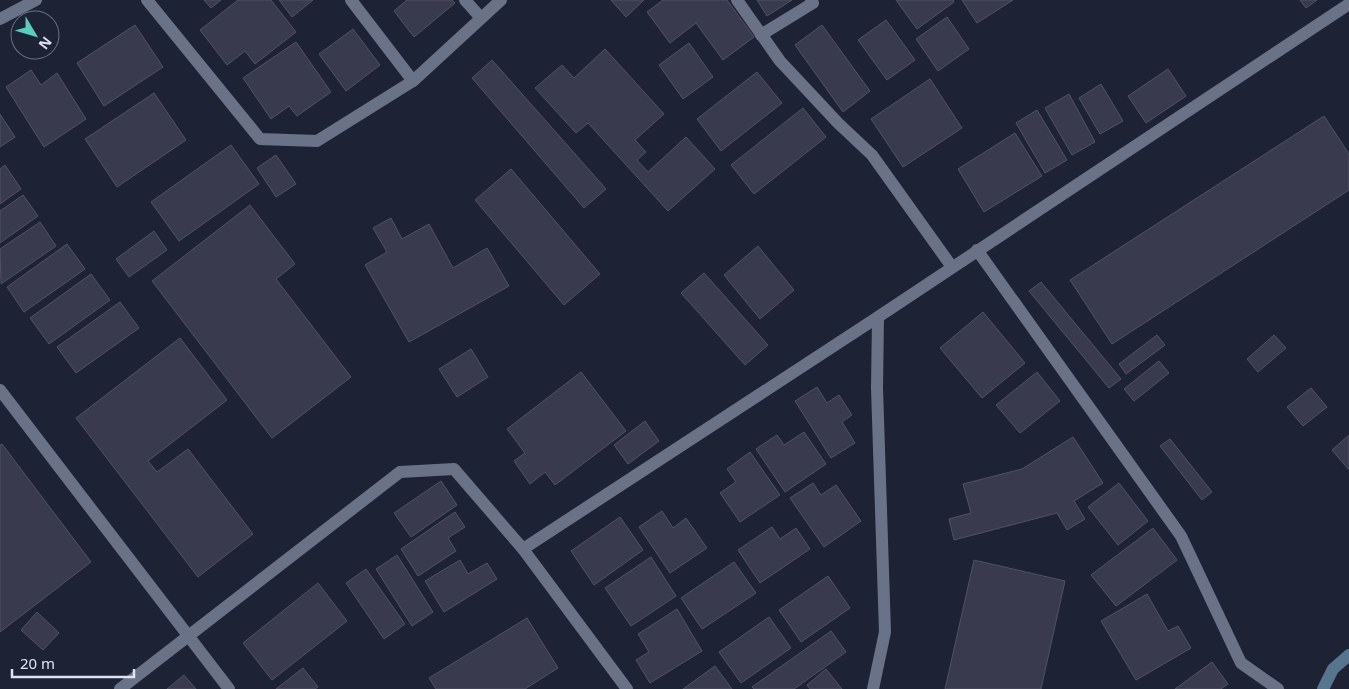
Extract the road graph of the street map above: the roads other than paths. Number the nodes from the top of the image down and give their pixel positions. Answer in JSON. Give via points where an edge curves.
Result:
{"nodes":[{"id":1,"x":36,"y":0,"type":"edge"},
{"id":2,"x":147,"y":0,"type":"edge"},
{"id":3,"x":351,"y":0,"type":"edge"},
{"id":4,"x":465,"y":0,"type":"edge"},
{"id":5,"x":501,"y":0,"type":"edge"},
{"id":6,"x":737,"y":0,"type":"edge"},
{"id":7,"x":811,"y":0,"type":"edge"},
{"id":8,"x":1349,"y":4,"type":"edge"},
{"id":9,"x":481,"y":18,"type":"junction"},
{"id":10,"x":0,"y":20,"type":"edge"},
{"id":11,"x":761,"y":36,"type":"junction"},
{"id":12,"x":413,"y":81,"type":"junction"},
{"id":13,"x":977,"y":250,"type":"junction"},
{"id":14,"x":952,"y":267,"type":"junction"},
{"id":15,"x":878,"y":317,"type":"junction"},
{"id":16,"x":0,"y":390,"type":"edge"},
{"id":17,"x":524,"y":549,"type":"junction"},
{"id":18,"x":189,"y":636,"type":"junction"},
{"id":19,"x":120,"y":689,"type":"edge"},
{"id":20,"x":229,"y":689,"type":"edge"},
{"id":21,"x":627,"y":689,"type":"edge"},
{"id":22,"x":873,"y":689,"type":"edge"},
{"id":23,"x":1278,"y":689,"type":"edge"}],
"edges":[{"from":1,"to":10,"type":"street"},
{"from":2,"to":12,"type":"street","via":[[260,139],[317,141]]},
{"from":3,"to":12,"type":"street"},
{"from":4,"to":9,"type":"street"},
{"from":5,"to":9,"type":"street"},
{"from":6,"to":11,"type":"street"},
{"from":7,"to":11,"type":"street","via":[[813,3]]},
{"from":8,"to":13,"type":"street"},
{"from":9,"to":12,"type":"street"},
{"from":11,"to":14,"type":"street","via":[[838,123],[872,155]]},
{"from":13,"to":14,"type":"street"},
{"from":13,"to":23,"type":"street","via":[[1181,536],[1241,663]]},
{"from":14,"to":15,"type":"street"},
{"from":15,"to":17,"type":"street"},
{"from":15,"to":22,"type":"street","via":[[877,388],[885,632]]},
{"from":16,"to":18,"type":"street"},
{"from":17,"to":18,"type":"street","via":[[454,469],[400,472]]},
{"from":17,"to":21,"type":"street"},
{"from":18,"to":19,"type":"street"},
{"from":18,"to":20,"type":"street"}]}
